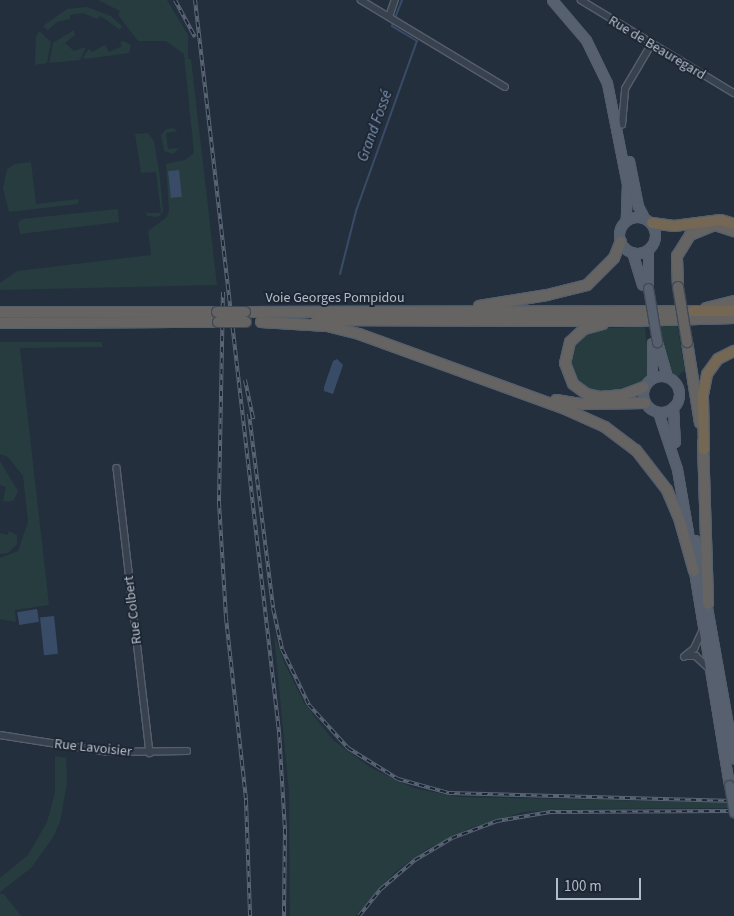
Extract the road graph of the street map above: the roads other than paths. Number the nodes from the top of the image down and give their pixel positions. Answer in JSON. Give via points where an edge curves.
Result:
{"nodes":[{"id":1,"x":361,"y":0,"type":"edge"},
{"id":2,"x":395,"y":0,"type":"edge"},
{"id":3,"x":552,"y":0,"type":"edge"},
{"id":4,"x":557,"y":0,"type":"edge"},
{"id":5,"x":581,"y":0,"type":"edge"},
{"id":6,"x":389,"y":17,"type":"junction"},
{"id":7,"x":651,"y":45,"type":"junction"},
{"id":8,"x":505,"y":87,"type":"dead end"},
{"id":9,"x":734,"y":94,"type":"edge"},
{"id":10,"x":622,"y":125,"type":"junction"},
{"id":11,"x":626,"y":220,"type":"junction"},
{"id":12,"x":648,"y":221,"type":"junction"},
{"id":13,"x":734,"y":224,"type":"edge"},
{"id":14,"x":734,"y":231,"type":"edge"},
{"id":15,"x":621,"y":241,"type":"junction"},
{"id":16,"x":648,"y":250,"type":"junction"},
{"id":17,"x":632,"y":252,"type":"junction"},
{"id":18,"x":645,"y":288,"type":"junction"},
{"id":19,"x":734,"y":301,"type":"edge"},
{"id":20,"x":671,"y":310,"type":"junction"},
{"id":21,"x":441,"y":311,"type":"junction"},
{"id":22,"x":734,"y":311,"type":"edge"},
{"id":23,"x":0,"y":312,"type":"edge"},
{"id":24,"x":218,"y":317,"type":"junction"},
{"id":25,"x":246,"y":317,"type":"junction"},
{"id":26,"x":734,"y":318,"type":"edge"},
{"id":27,"x":636,"y":320,"type":"junction"},
{"id":28,"x":261,"y":322,"type":"junction"},
{"id":29,"x":0,"y":323,"type":"edge"},
{"id":30,"x":654,"y":343,"type":"junction"},
{"id":31,"x":734,"y":350,"type":"edge"},
{"id":32,"x":667,"y":377,"type":"junction"},
{"id":33,"x":652,"y":378,"type":"junction"},
{"id":34,"x":644,"y":386,"type":"junction"},
{"id":35,"x":516,"y":390,"type":"junction"},
{"id":36,"x":645,"y":403,"type":"junction"},
{"id":37,"x":673,"y":407,"type":"junction"},
{"id":38,"x":658,"y":412,"type":"junction"},
{"id":39,"x":704,"y":449,"type":"junction"},
{"id":40,"x":117,"y":468,"type":"dead end"},
{"id":41,"x":694,"y":571,"type":"junction"},
{"id":42,"x":708,"y":604,"type":"junction"},
{"id":43,"x":704,"y":628,"type":"junction"},
{"id":44,"x":711,"y":670,"type":"junction"},
{"id":45,"x":730,"y":709,"type":"edge"},
{"id":46,"x":732,"y":731,"type":"edge"},
{"id":47,"x":0,"y":735,"type":"edge"},
{"id":48,"x":187,"y":751,"type":"dead end"},
{"id":49,"x":150,"y":753,"type":"junction"},
{"id":50,"x":734,"y":758,"type":"edge"},
{"id":51,"x":734,"y":812,"type":"edge"}],
"edges":[{"from":1,"to":6,"type":"street"},
{"from":2,"to":6,"type":"street"},
{"from":3,"to":11,"type":"main road","via":[[586,40],[607,83],[628,193]]},
{"from":4,"to":10,"type":"main road","via":[[581,27],[600,57],[614,89]]},
{"from":5,"to":7,"type":"street","name":"Rue de Beauregard"},
{"from":6,"to":8,"type":"street"},
{"from":7,"to":9,"type":"street","name":"Rue de Beauregard"},
{"from":7,"to":10,"type":"street","via":[[625,89]]},
{"from":10,"to":12,"type":"main road","via":[[636,198]]},
{"from":11,"to":12,"type":"main road"},
{"from":11,"to":15,"type":"main road","via":[[621,228]]},
{"from":12,"to":13,"type":"highway","via":[[674,226],[721,220]]},
{"from":12,"to":16,"type":"main road","via":[[655,240]]},
{"from":14,"to":39,"type":"highway","bridge":true,"via":[[715,225],[690,235],[677,256],[678,287]]},
{"from":15,"to":17,"type":"main road"},
{"from":15,"to":21,"type":"highway","via":[[614,258],[597,278],[582,287]]},
{"from":16,"to":17,"type":"main road"},
{"from":16,"to":18,"type":"main road"},
{"from":17,"to":18,"type":"main road"},
{"from":18,"to":30,"type":"main road"},
{"from":19,"to":20,"type":"highway","via":[[716,307]]},
{"from":20,"to":21,"type":"highway","name":"Voie Georges Pompidou"},
{"from":20,"to":22,"type":"highway"},
{"from":21,"to":25,"type":"highway","name":"Voie Georges Pompidou"},
{"from":23,"to":24,"type":"highway","name":"Voie Georges Pompidou"},
{"from":24,"to":25,"type":"highway","name":"Voie Georges Pompidou","bridge":true},
{"from":24,"to":29,"type":"highway","name":"Voie Georges Pompidou"},
{"from":25,"to":28,"type":"highway","name":"Voie Georges Pompidou"},
{"from":26,"to":27,"type":"highway"},
{"from":27,"to":28,"type":"highway","name":"Voie Georges Pompidou"},
{"from":27,"to":34,"type":"highway","via":[[584,329],[570,342],[565,363],[573,384],[594,397],[623,395]]},
{"from":28,"to":35,"type":"highway","via":[[327,326],[359,334]]},
{"from":30,"to":32,"type":"main road"},
{"from":30,"to":33,"type":"main road"},
{"from":31,"to":39,"type":"highway","via":[[718,359],[705,379]]},
{"from":32,"to":33,"type":"main road"},
{"from":32,"to":37,"type":"main road","via":[[675,383],[679,393]]},
{"from":33,"to":34,"type":"main road"},
{"from":34,"to":36,"type":"main road"},
{"from":35,"to":36,"type":"highway","via":[[568,402]]},
{"from":35,"to":41,"type":"highway","via":[[593,420],[636,450],[657,474],[675,506]]},
{"from":36,"to":38,"type":"main road"},
{"from":37,"to":38,"type":"main road"},
{"from":37,"to":42,"type":"main road","via":[[673,432]]},
{"from":38,"to":41,"type":"main road","via":[[670,441],[683,497]]},
{"from":39,"to":42,"type":"highway","via":[[703,524]]},
{"from":40,"to":49,"type":"street","name":"Rue Colbert"},
{"from":41,"to":43,"type":"main road"},
{"from":42,"to":45,"type":"main road"},
{"from":43,"to":44,"type":"main road"},
{"from":43,"to":44,"type":"street","via":[[694,649],[684,657],[696,656]]},
{"from":44,"to":51,"type":"main road","bridge":true},
{"from":45,"to":46,"type":"main road"},
{"from":46,"to":50,"type":"main road"},
{"from":47,"to":49,"type":"street","name":"Rue Lavoisier","via":[[82,750]]},
{"from":48,"to":49,"type":"street","name":"Rue Lavoisier"}]}
